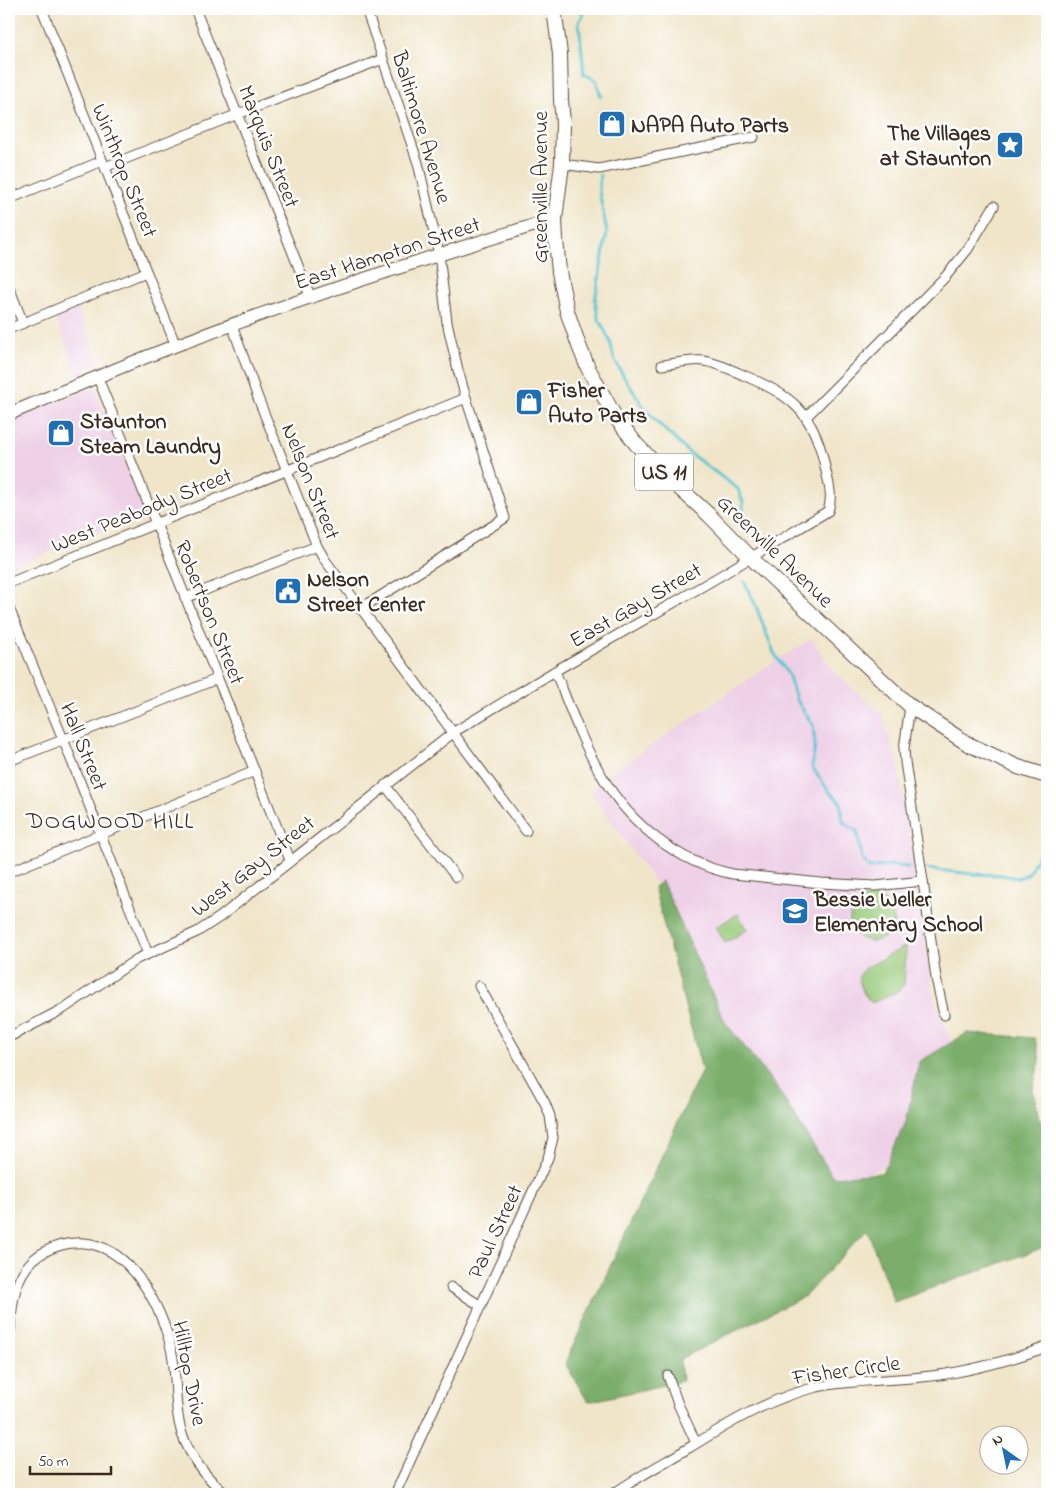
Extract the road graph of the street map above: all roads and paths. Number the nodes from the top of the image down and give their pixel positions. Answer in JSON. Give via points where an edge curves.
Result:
{"nodes":[{"id":1,"x":42,"y":9,"type":"edge"},
{"id":2,"x":195,"y":9,"type":"edge"},
{"id":3,"x":366,"y":9,"type":"edge"},
{"id":4,"x":554,"y":9,"type":"edge"},
{"id":5,"x":383,"y":59,"type":"junction"},
{"id":6,"x":238,"y":114,"type":"junction"},
{"id":7,"x":754,"y":137,"type":"dead end"},
{"id":8,"x":104,"y":164,"type":"junction"},
{"id":9,"x":562,"y":164,"type":"junction"},
{"id":10,"x":9,"y":199,"type":"edge"},
{"id":11,"x":994,"y":206,"type":"dead end"},
{"id":12,"x":556,"y":219,"type":"junction"},
{"id":13,"x":439,"y":254,"type":"junction"},
{"id":14,"x":146,"y":272,"type":"junction"},
{"id":15,"x":9,"y":287,"type":"edge"},
{"id":16,"x":311,"y":298,"type":"junction"},
{"id":17,"x":23,"y":323,"type":"junction"},
{"id":18,"x":232,"y":325,"type":"junction"},
{"id":19,"x":9,"y":329,"type":"edge"},
{"id":20,"x":176,"y":346,"type":"junction"},
{"id":21,"x":662,"y":365,"type":"dead end"},
{"id":22,"x":98,"y":378,"type":"junction"},
{"id":23,"x":466,"y":398,"type":"junction"},
{"id":24,"x":9,"y":414,"type":"edge"},
{"id":25,"x":806,"y":417,"type":"junction"},
{"id":26,"x":287,"y":470,"type":"junction"},
{"id":27,"x":156,"y":524,"type":"junction"},
{"id":28,"x":317,"y":546,"type":"junction"},
{"id":29,"x":751,"y":558,"type":"junction"},
{"id":30,"x":9,"y":583,"type":"edge"},
{"id":31,"x":185,"y":598,"type":"junction"},
{"id":32,"x":9,"y":608,"type":"edge"},
{"id":33,"x":360,"y":609,"type":"junction"},
{"id":34,"x":554,"y":672,"type":"junction"},
{"id":35,"x":217,"y":678,"type":"junction"},
{"id":36,"x":910,"y":706,"type":"junction"},
{"id":37,"x":454,"y":732,"type":"junction"},
{"id":38,"x":63,"y":739,"type":"junction"},
{"id":39,"x":9,"y":761,"type":"edge"},
{"id":40,"x":255,"y":771,"type":"junction"},
{"id":41,"x":1047,"y":776,"type":"edge"},
{"id":42,"x":385,"y":785,"type":"junction"},
{"id":43,"x":526,"y":831,"type":"dead end"},
{"id":44,"x":100,"y":836,"type":"junction"},
{"id":45,"x":290,"y":860,"type":"junction"},
{"id":46,"x":9,"y":872,"type":"edge"},
{"id":47,"x":456,"y":877,"type":"dead end"},
{"id":48,"x":923,"y":881,"type":"junction"},
{"id":49,"x":148,"y":954,"type":"junction"},
{"id":50,"x":479,"y":986,"type":"dead end"},
{"id":51,"x":944,"y":1015,"type":"dead end"},
{"id":52,"x":9,"y":1037,"type":"edge"},
{"id":53,"x":451,"y":1287,"type":"dead end"},
{"id":54,"x":481,"y":1306,"type":"junction"},
{"id":55,"x":9,"y":1340,"type":"edge"},
{"id":56,"x":1047,"y":1347,"type":"edge"},
{"id":57,"x":668,"y":1376,"type":"dead end"},
{"id":58,"x":696,"y":1443,"type":"junction"},
{"id":59,"x":226,"y":1494,"type":"edge"},
{"id":60,"x":395,"y":1494,"type":"edge"},
{"id":61,"x":612,"y":1494,"type":"edge"}],
"edges":[{"from":1,"to":8,"type":"street","name":"Winthrop Street"},
{"from":2,"to":6,"type":"street","name":"Marquis Street"},
{"from":3,"to":5,"type":"street","name":"Baltimore Avenue"},
{"from":4,"to":9,"type":"main road","name":"Greenville Avenue","number":"US 11","via":[[560,54]]},
{"from":5,"to":6,"type":"street"},
{"from":5,"to":13,"type":"street","name":"Baltimore Avenue","via":[[416,158]]},
{"from":6,"to":8,"type":"street"},
{"from":6,"to":16,"type":"street","name":"Marquis Street"},
{"from":7,"to":9,"type":"street","via":[[599,169]]},
{"from":8,"to":10,"type":"street"},
{"from":8,"to":14,"type":"street","name":"Winthrop Street"},
{"from":9,"to":12,"type":"main road","name":"Greenville Avenue","number":"US 11"},
{"from":11,"to":25,"type":"street","via":[[951,271]]},
{"from":12,"to":13,"type":"street","name":"East Hampton Street"},
{"from":12,"to":29,"type":"main road","name":"Greenville Avenue","number":"US 11","via":[[559,272],[567,311],[588,368],[614,415],[636,444],[676,486]]},
{"from":13,"to":16,"type":"street","name":"East Hampton Street"},
{"from":13,"to":23,"type":"street","name":"Baltimore Avenue","via":[[447,322]]},
{"from":14,"to":17,"type":"street"},
{"from":14,"to":20,"type":"street","name":"Winthrop Street"},
{"from":15,"to":17,"type":"street"},
{"from":16,"to":18,"type":"street","name":"East Hampton Street"},
{"from":17,"to":19,"type":"street"},
{"from":18,"to":20,"type":"street","name":"East Hampton Street"},
{"from":18,"to":26,"type":"street","name":"Nelson Street"},
{"from":20,"to":22,"type":"street","name":"East Hampton Street"},
{"from":21,"to":25,"type":"street","via":[[703,360],[737,372],[778,392]]},
{"from":22,"to":24,"type":"street","name":"East Hampton Street"},
{"from":22,"to":27,"type":"street","name":"Robertson Street"},
{"from":23,"to":26,"type":"street","name":"West Peabody Street"},
{"from":23,"to":33,"type":"street","name":"Baltimore Avenue","via":[[505,518]]},
{"from":25,"to":29,"type":"street","name":"East Gay Street","via":[[815,431],[828,480],[831,499],[828,511]]},
{"from":26,"to":27,"type":"street","name":"West Peabody Street"},
{"from":26,"to":28,"type":"street","name":"Nelson Street"},
{"from":27,"to":30,"type":"street","name":"West Peabody Street"},
{"from":27,"to":31,"type":"street","name":"Robertson Street"},
{"from":28,"to":31,"type":"street"},
{"from":28,"to":33,"type":"street","name":"Nelson Street"},
{"from":29,"to":34,"type":"street","name":"East Gay Street"},
{"from":29,"to":36,"type":"main road","name":"Greenville Avenue","number":"US 11"},
{"from":31,"to":35,"type":"street","name":"Robertson Street"},
{"from":32,"to":38,"type":"street","name":"Hall Street"},
{"from":33,"to":37,"type":"street","name":"Nelson Street"},
{"from":34,"to":37,"type":"street","name":"East Gay Street"},
{"from":34,"to":48,"type":"street","via":[[607,786],[636,820],[678,852],[734,874],[876,886]]},
{"from":35,"to":38,"type":"street"},
{"from":35,"to":40,"type":"street","name":"Robertson Street"},
{"from":36,"to":41,"type":"main road","name":"Greenville Avenue","number":"US 11","via":[[968,744],[1018,767]]},
{"from":36,"to":48,"type":"street","via":[[904,749]]},
{"from":37,"to":42,"type":"street","name":"West Gay Street"},
{"from":37,"to":43,"type":"street","name":"Nelson Street"},
{"from":38,"to":39,"type":"street"},
{"from":38,"to":44,"type":"street","name":"Hall Street"},
{"from":40,"to":44,"type":"street"},
{"from":40,"to":45,"type":"street","name":"Robertson Street"},
{"from":42,"to":45,"type":"street","name":"West Gay Street"},
{"from":42,"to":47,"type":"street"},
{"from":44,"to":46,"type":"street"},
{"from":44,"to":49,"type":"street","name":"Hall Street"},
{"from":45,"to":49,"type":"street","name":"West Gay Street","via":[[220,917]]},
{"from":48,"to":51,"type":"street"},
{"from":49,"to":52,"type":"street","name":"West Gay Street","via":[[63,1009]]},
{"from":50,"to":54,"type":"street","name":"Paul Street","via":[[545,1103],[554,1138]]},
{"from":53,"to":54,"type":"street"},
{"from":54,"to":60,"type":"street","name":"Paul Street"},
{"from":55,"to":59,"type":"street","name":"Hilltop Drive","via":[[15,1288],[33,1260],[52,1248],[72,1243],[92,1245],[110,1252],[137,1276],[157,1308],[173,1356],[177,1410],[183,1435],[202,1470]]},
{"from":56,"to":58,"type":"street","name":"Fisher Circle","via":[[956,1373],[844,1383],[806,1390],[757,1408]]},
{"from":57,"to":58,"type":"street"},
{"from":58,"to":61,"type":"street","name":"Fisher Circle"}]}
